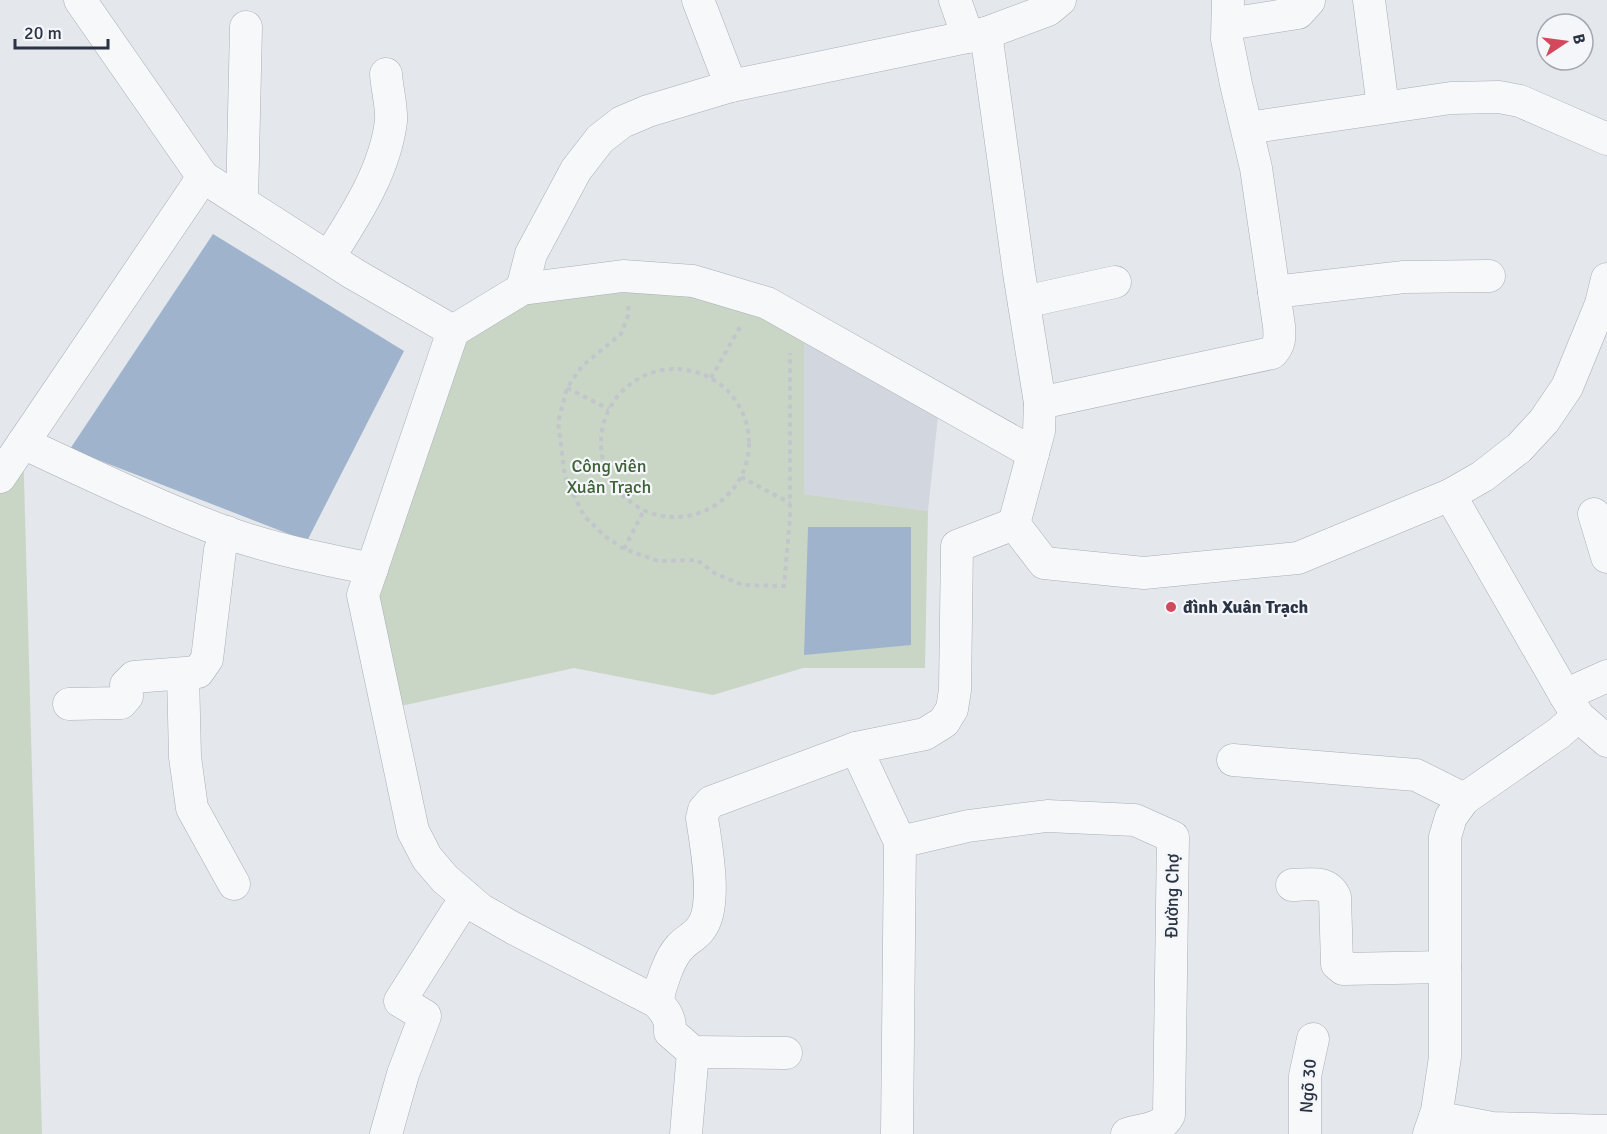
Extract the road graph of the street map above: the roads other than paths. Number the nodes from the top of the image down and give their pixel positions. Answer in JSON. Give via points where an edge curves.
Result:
{"nodes":[{"id":1,"x":80,"y":0,"type":"edge"},
{"id":2,"x":698,"y":0,"type":"edge"},
{"id":3,"x":955,"y":0,"type":"edge"},
{"id":4,"x":1060,"y":0,"type":"edge"},
{"id":5,"x":1370,"y":0,"type":"edge"},
{"id":6,"x":1309,"y":1,"type":"edge"},
{"id":7,"x":1228,"y":12,"type":"edge"},
{"id":8,"x":246,"y":27,"type":"dead end"},
{"id":9,"x":977,"y":35,"type":"junction"},
{"id":10,"x":386,"y":74,"type":"dead end"},
{"id":11,"x":731,"y":86,"type":"junction"},
{"id":12,"x":1383,"y":107,"type":"junction"},
{"id":13,"x":1247,"y":128,"type":"junction"},
{"id":14,"x":1607,"y":139,"type":"edge"},
{"id":15,"x":203,"y":177,"type":"junction"},
{"id":16,"x":242,"y":201,"type":"junction"},
{"id":17,"x":329,"y":257,"type":"junction"},
{"id":18,"x":1489,"y":276,"type":"dead end"},
{"id":19,"x":1115,"y":282,"type":"dead end"},
{"id":20,"x":522,"y":289,"type":"junction"},
{"id":21,"x":1606,"y":289,"type":"edge"},
{"id":22,"x":1274,"y":292,"type":"junction"},
{"id":23,"x":1024,"y":302,"type":"junction"},
{"id":24,"x":453,"y":331,"type":"junction"},
{"id":25,"x":1040,"y":403,"type":"junction"},
{"id":26,"x":23,"y":443,"type":"junction"},
{"id":27,"x":1033,"y":453,"type":"junction"},
{"id":28,"x":0,"y":477,"type":"edge"},
{"id":29,"x":1450,"y":495,"type":"junction"},
{"id":30,"x":1594,"y":514,"type":"dead end"},
{"id":31,"x":1014,"y":524,"type":"junction"},
{"id":32,"x":227,"y":532,"type":"junction"},
{"id":33,"x":1607,"y":557,"type":"edge"},
{"id":34,"x":372,"y":569,"type":"junction"},
{"id":35,"x":183,"y":674,"type":"junction"},
{"id":36,"x":1607,"y":676,"type":"edge"},
{"id":37,"x":69,"y":704,"type":"dead end"},
{"id":38,"x":1571,"y":705,"type":"junction"},
{"id":39,"x":1607,"y":741,"type":"edge"},
{"id":40,"x":856,"y":748,"type":"junction"},
{"id":41,"x":1233,"y":760,"type":"dead end"},
{"id":42,"x":1464,"y":799,"type":"junction"},
{"id":43,"x":900,"y":842,"type":"junction"},
{"id":44,"x":234,"y":884,"type":"dead end"},
{"id":45,"x":1292,"y":885,"type":"dead end"},
{"id":46,"x":466,"y":897,"type":"junction"},
{"id":47,"x":1445,"y":967,"type":"junction"},
{"id":48,"x":657,"y":1002,"type":"junction"},
{"id":49,"x":1313,"y":1039,"type":"dead end"},
{"id":50,"x":693,"y":1052,"type":"junction"},
{"id":51,"x":786,"y":1053,"type":"dead end"},
{"id":52,"x":1432,"y":1126,"type":"edge"},
{"id":53,"x":1607,"y":1131,"type":"edge"},
{"id":54,"x":386,"y":1134,"type":"edge"},
{"id":55,"x":686,"y":1134,"type":"edge"},
{"id":56,"x":897,"y":1134,"type":"edge"},
{"id":57,"x":1127,"y":1134,"type":"edge"},
{"id":58,"x":1305,"y":1134,"type":"edge"}],
"edges":[{"from":1,"to":15,"type":"street"},
{"from":2,"to":11,"type":"street"},
{"from":3,"to":9,"type":"street"},
{"from":4,"to":9,"type":"street","via":[[1027,20]]},
{"from":5,"to":12,"type":"street"},
{"from":6,"to":7,"type":"street","via":[[1298,13]]},
{"from":7,"to":13,"type":"street","via":[[1230,50]]},
{"from":8,"to":16,"type":"street"},
{"from":9,"to":11,"type":"street"},
{"from":9,"to":23,"type":"street"},
{"from":10,"to":17,"type":"street","via":[[391,120],[385,146],[362,204]]},
{"from":11,"to":20,"type":"street","via":[[648,111],[622,122],[600,139],[560,197],[531,255]]},
{"from":12,"to":13,"type":"street"},
{"from":12,"to":14,"type":"street","via":[[1451,98],[1499,97],[1520,101]]},
{"from":13,"to":22,"type":"street"},
{"from":15,"to":16,"type":"street"},
{"from":15,"to":26,"type":"street"},
{"from":16,"to":17,"type":"street"},
{"from":17,"to":24,"type":"street"},
{"from":18,"to":22,"type":"street","via":[[1404,278]]},
{"from":19,"to":23,"type":"street"},
{"from":20,"to":24,"type":"street"},
{"from":20,"to":27,"type":"street","via":[[623,276],[693,281],[767,303]]},
{"from":21,"to":29,"type":"street","via":[[1567,387],[1544,421],[1519,448]]},
{"from":22,"to":25,"type":"street","via":[[1280,339],[1272,353]]},
{"from":23,"to":25,"type":"street"},
{"from":24,"to":34,"type":"street"},
{"from":25,"to":27,"type":"street","via":[[1039,432]]},
{"from":26,"to":28,"type":"street"},
{"from":26,"to":32,"type":"street"},
{"from":27,"to":31,"type":"street"},
{"from":29,"to":31,"type":"street","via":[[1298,558],[1144,573],[1044,563]]},
{"from":29,"to":38,"type":"street"},
{"from":30,"to":33,"type":"street"},
{"from":31,"to":40,"type":"street","via":[[957,546],[955,690],[952,709],[944,722],[925,734]]},
{"from":32,"to":34,"type":"street"},
{"from":32,"to":35,"type":"street","via":[[220,550],[207,659],[198,672]]},
{"from":34,"to":46,"type":"street","via":[[363,596],[413,831],[427,858]]},
{"from":35,"to":37,"type":"street","via":[[134,677],[126,685],[127,696],[121,703]]},
{"from":35,"to":44,"type":"street","via":[[185,757],[192,808]]},
{"from":36,"to":38,"type":"street"},
{"from":38,"to":39,"type":"street"},
{"from":38,"to":42,"type":"street","via":[[1559,733]]},
{"from":40,"to":43,"type":"street"},
{"from":40,"to":48,"type":"street","via":[[711,802],[704,810],[707,918],[701,929],[679,948]]},
{"from":41,"to":42,"type":"street","via":[[1416,775]]},
{"from":42,"to":47,"type":"street","via":[[1451,817],[1445,837]]},
{"from":43,"to":56,"type":"street"},
{"from":43,"to":57,"type":"street","name":"Đường Chợ","via":[[968,826],[1047,816],[1135,820],[1173,837],[1169,1115],[1160,1125]]},
{"from":45,"to":47,"type":"street","via":[[1326,885],[1331,889],[1335,897],[1337,964],[1343,969]]},
{"from":46,"to":48,"type":"street","via":[[513,928]]},
{"from":46,"to":54,"type":"street","via":[[400,1001],[425,1016]]},
{"from":47,"to":52,"type":"street","via":[[1445,1057]]},
{"from":48,"to":50,"type":"street","via":[[670,1022],[670,1032]]},
{"from":49,"to":58,"type":"street","name":"Ngõ 30","via":[[1305,1076]]},
{"from":50,"to":51,"type":"street"},
{"from":50,"to":55,"type":"street"},
{"from":52,"to":53,"type":"street"}]}
